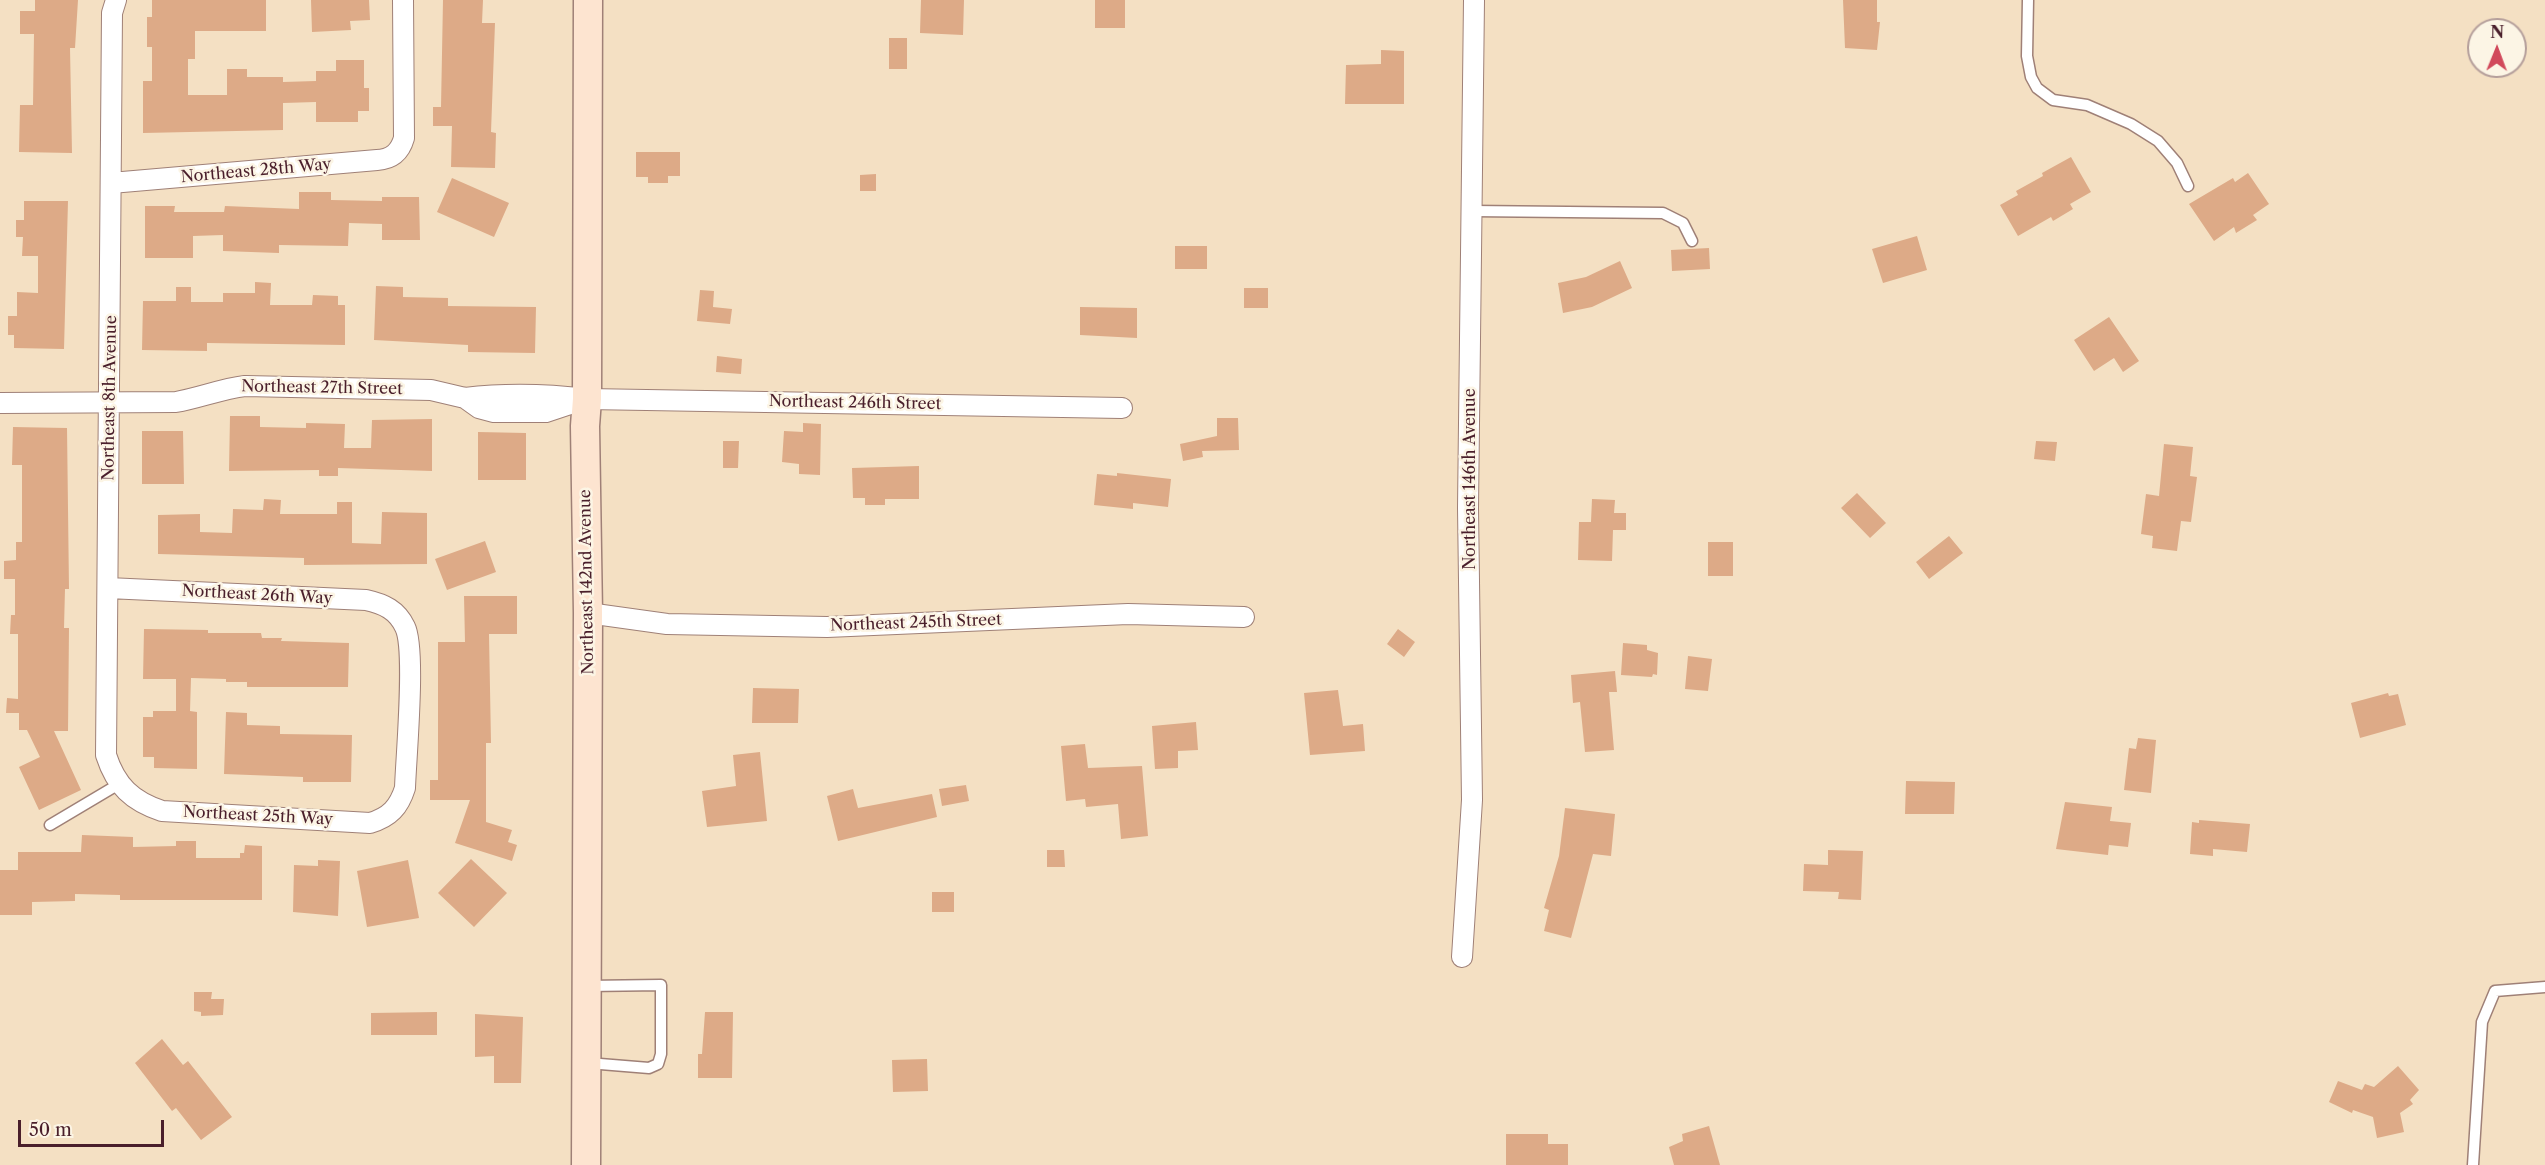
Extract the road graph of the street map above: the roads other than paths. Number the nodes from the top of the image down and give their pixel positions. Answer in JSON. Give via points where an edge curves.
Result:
{"nodes":[{"id":1,"x":116,"y":0,"type":"edge"},
{"id":2,"x":403,"y":0,"type":"edge"},
{"id":3,"x":588,"y":0,"type":"edge"},
{"id":4,"x":1474,"y":0,"type":"edge"},
{"id":5,"x":2028,"y":0,"type":"edge"},
{"id":6,"x":111,"y":183,"type":"junction"},
{"id":7,"x":2188,"y":186,"type":"dead end"},
{"id":8,"x":1472,"y":211,"type":"junction"},
{"id":9,"x":1692,"y":241,"type":"dead end"},
{"id":10,"x":587,"y":399,"type":"junction"},
{"id":11,"x":0,"y":403,"type":"edge"},
{"id":12,"x":110,"y":404,"type":"junction"},
{"id":13,"x":1122,"y":408,"type":"dead end"},
{"id":14,"x":108,"y":588,"type":"junction"},
{"id":15,"x":588,"y":613,"type":"junction"},
{"id":16,"x":1244,"y":616,"type":"dead end"},
{"id":17,"x":122,"y":788,"type":"junction"},
{"id":18,"x":393,"y":811,"type":"joint"},
{"id":19,"x":50,"y":825,"type":"dead end"},
{"id":20,"x":1462,"y":957,"type":"dead end"},
{"id":21,"x":586,"y":986,"type":"junction"},
{"id":22,"x":2545,"y":987,"type":"edge"},
{"id":23,"x":586,"y":1062,"type":"junction"},
{"id":24,"x":586,"y":1165,"type":"edge"},
{"id":25,"x":2473,"y":1165,"type":"edge"}],
"edges":[{"from":1,"to":6,"type":"street","name":"Northeast 8th Avenue","via":[[112,13]]},
{"from":2,"to":6,"type":"street","name":"Northeast 28th Way","via":[[404,138],[398,152],[385,159]]},
{"from":3,"to":10,"type":"main road","name":"Northeast 142nd Avenue"},
{"from":4,"to":8,"type":"street","name":"Northeast 146th Avenue"},
{"from":5,"to":7,"type":"lane","via":[[2027,56],[2037,88],[2054,100],[2087,105],[2131,124],[2158,141],[2177,163]]},
{"from":6,"to":12,"type":"street","name":"Northeast 8th Avenue"},
{"from":8,"to":9,"type":"lane","via":[[1663,213],[1683,223]]},
{"from":8,"to":20,"type":"street","name":"Northeast 146th Avenue","via":[[1468,508],[1472,800]]},
{"from":10,"to":12,"type":"street","name":"Northeast 27th Street","via":[[545,394],[465,398],[431,390],[245,386],[176,402]]},
{"from":10,"to":13,"type":"street","name":"Northeast 246th Street"},
{"from":10,"to":15,"type":"main road","name":"Northeast 142nd Avenue"},
{"from":11,"to":12,"type":"street","name":"Northeast 27th Street"},
{"from":12,"to":14,"type":"street","name":"Northeast 8th Avenue"},
{"from":14,"to":17,"type":"street","name":"Northeast 8th Avenue","via":[[106,755],[112,775]]},
{"from":14,"to":18,"type":"street","name":"Northeast 26th Way","via":[[366,600],[391,609],[400,618],[410,642],[405,776],[401,801]]},
{"from":15,"to":16,"type":"street","name":"Northeast 245th Street","via":[[667,624],[827,627],[1128,614]]},
{"from":15,"to":21,"type":"main road","name":"Northeast 142nd Avenue"},
{"from":17,"to":18,"type":"street","name":"Northeast 25th Way","via":[[142,804],[162,811],[370,823]]},
{"from":17,"to":19,"type":"lane"},
{"from":21,"to":23,"type":"main road","name":"Northeast 142nd Avenue"},
{"from":21,"to":23,"type":"lane","via":[[661,985],[658,1064],[649,1068]]},
{"from":22,"to":25,"type":"lane","via":[[2495,991],[2482,1022]]},
{"from":23,"to":24,"type":"main road","name":"Northeast 142nd Avenue"}]}
